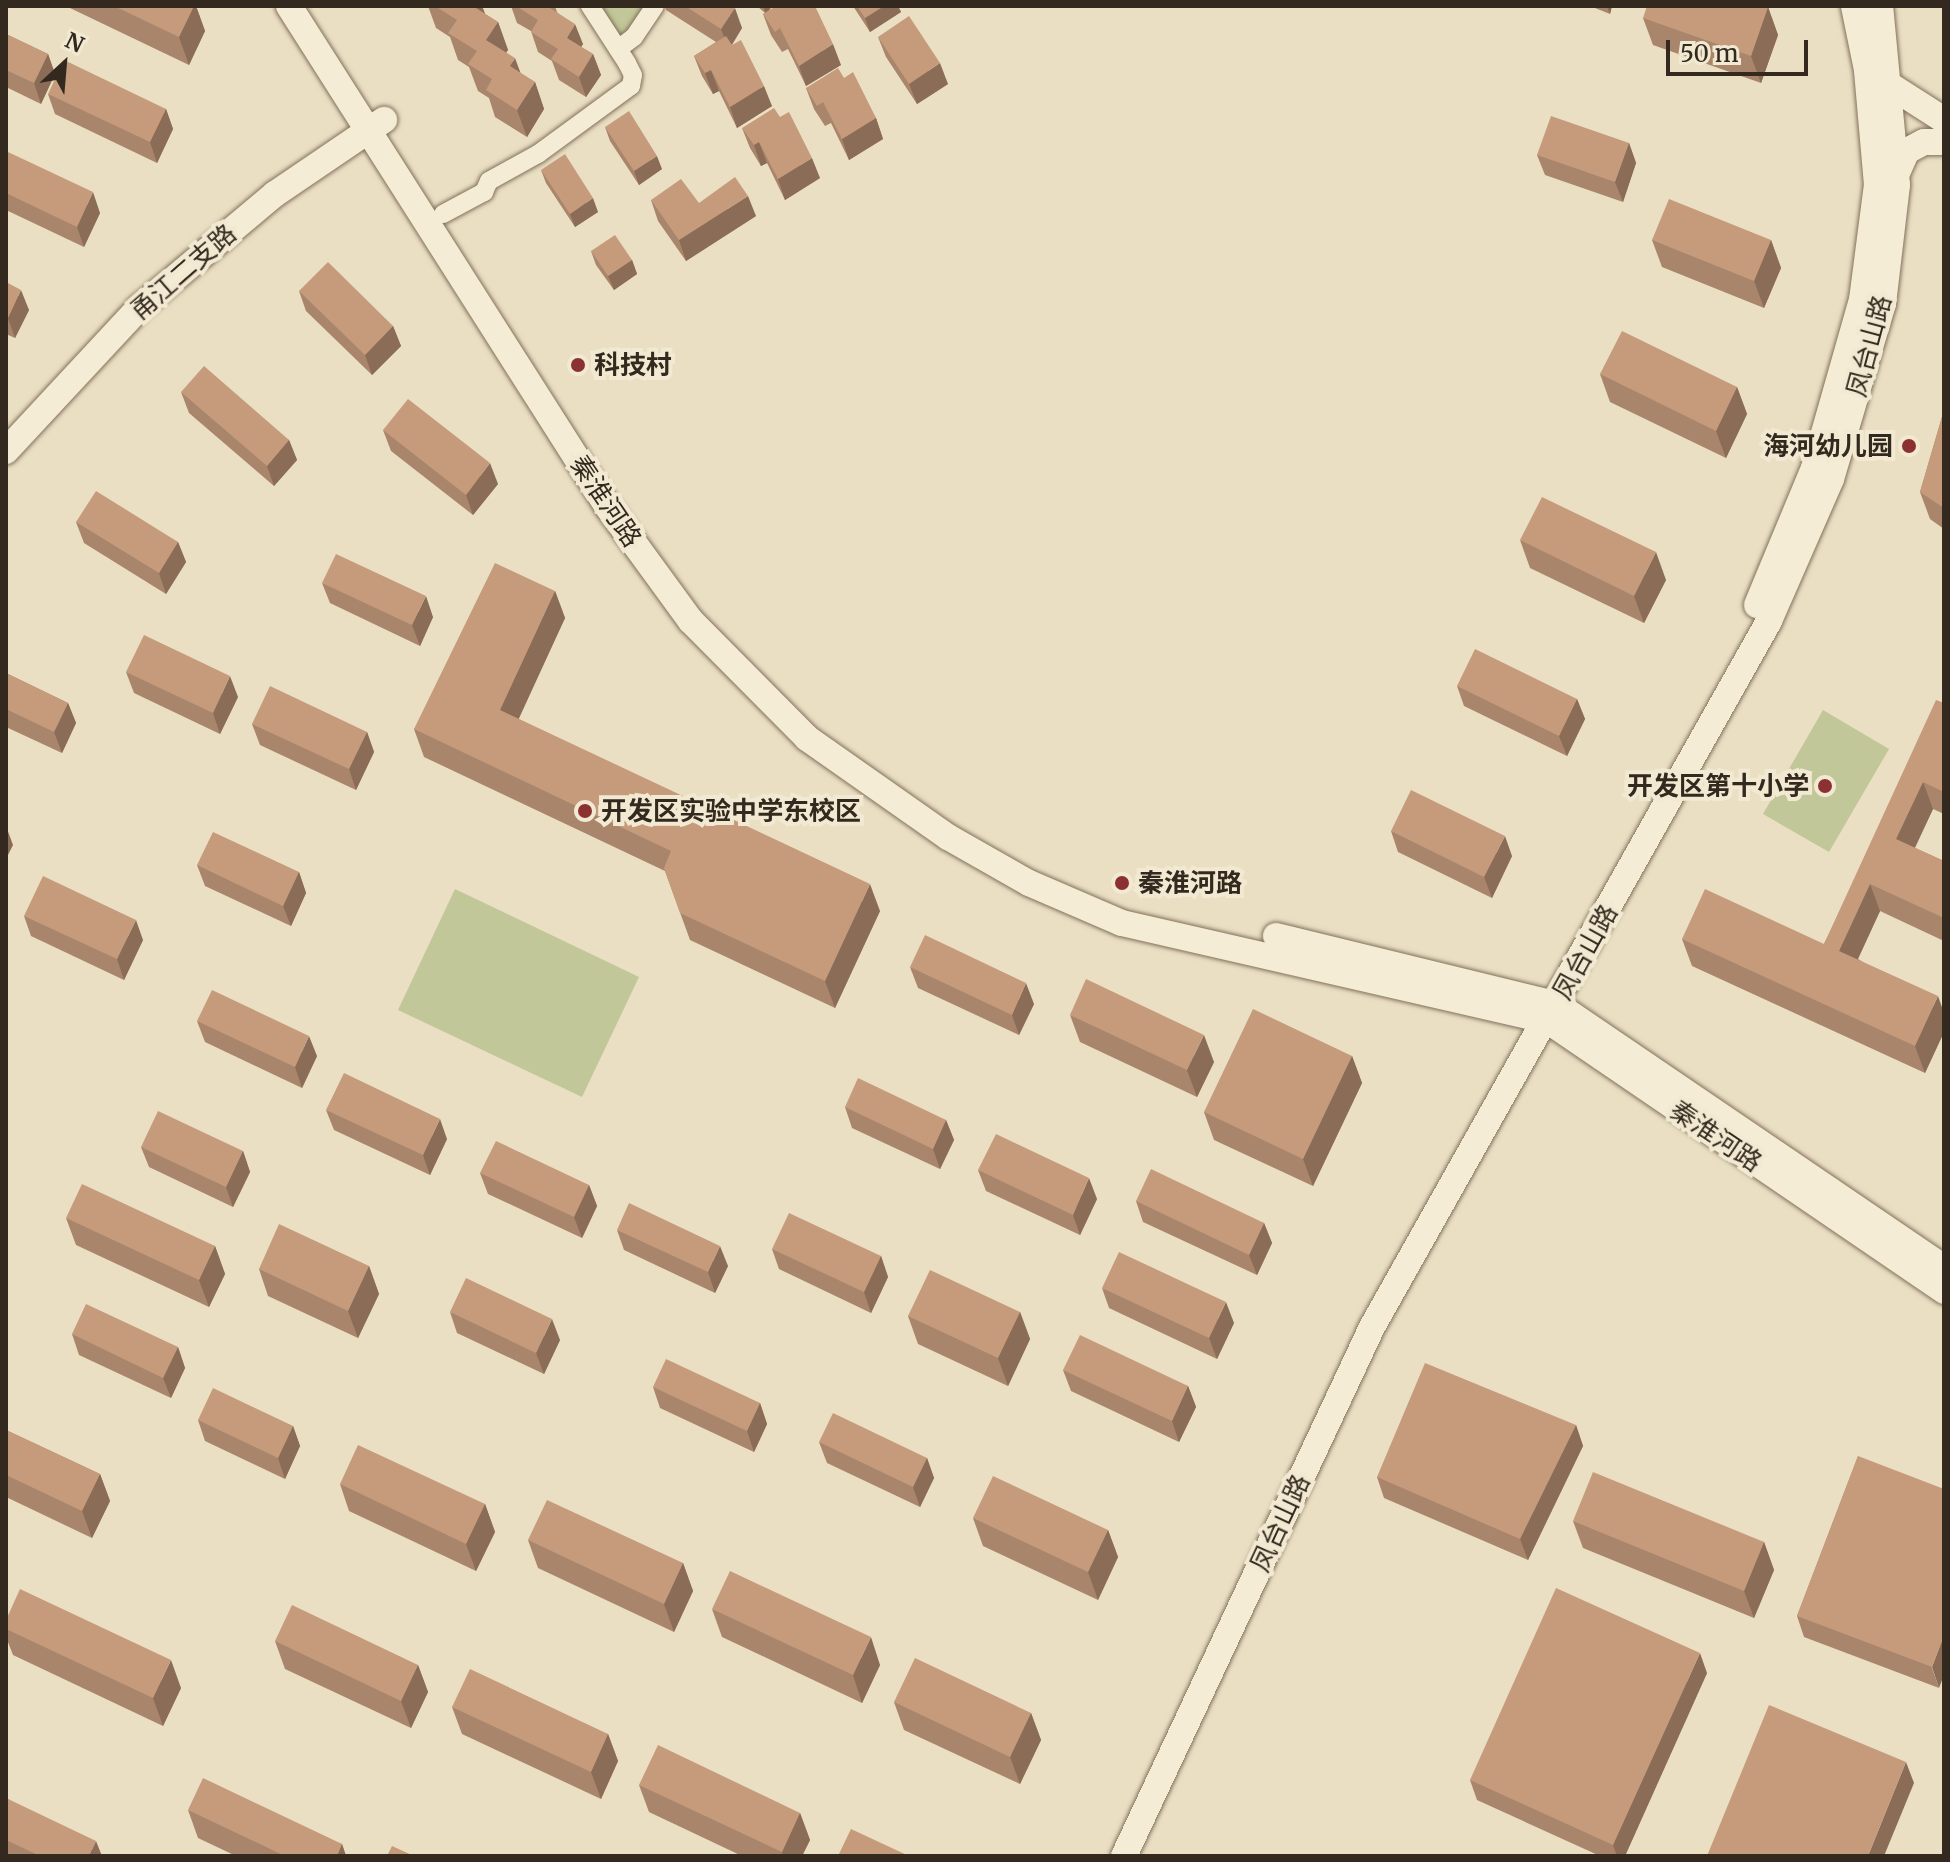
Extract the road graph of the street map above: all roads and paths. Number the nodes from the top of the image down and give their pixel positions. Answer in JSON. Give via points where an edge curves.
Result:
{"nodes":[{"id":1,"x":289,"y":6,"type":"edge"},
{"id":2,"x":309,"y":6,"type":"edge"},
{"id":3,"x":590,"y":6,"type":"edge"},
{"id":4,"x":655,"y":6,"type":"edge"},
{"id":5,"x":1854,"y":6,"type":"edge"},
{"id":6,"x":1880,"y":6,"type":"edge"},
{"id":7,"x":618,"y":49,"type":"junction"},
{"id":8,"x":1878,"y":77,"type":"junction"},
{"id":9,"x":1944,"y":120,"type":"edge"},
{"id":10,"x":377,"y":124,"type":"junction"},
{"id":11,"x":1944,"y":142,"type":"edge"},
{"id":12,"x":1897,"y":173,"type":"junction"},
{"id":13,"x":443,"y":214,"type":"junction"},
{"id":14,"x":6,"y":451,"type":"edge"},
{"id":15,"x":1543,"y":1009,"type":"junction"},
{"id":16,"x":1944,"y":1268,"type":"edge"},
{"id":17,"x":1944,"y":1291,"type":"edge"},
{"id":18,"x":1106,"y":1856,"type":"edge"},
{"id":19,"x":1124,"y":1856,"type":"edge"}],
"edges":[{"from":1,"to":10,"type":"street","name":"秦淮河路"},
{"from":2,"to":10,"type":"street","name":"秦淮河路"},
{"from":3,"to":7,"type":"street"},
{"from":4,"to":7,"type":"street","via":[[637,34]]},
{"from":5,"to":8,"type":"street","name":"凤台山路"},
{"from":6,"to":8,"type":"street","name":"凤台山路"},
{"from":7,"to":13,"type":"street","via":[[633,75],[625,94]]},
{"from":8,"to":9,"type":"street"},
{"from":8,"to":12,"type":"street","name":"凤台山路"},
{"from":8,"to":15,"type":"street","name":"凤台山路","via":[[1877,185],[1862,300],[1814,468],[1754,613]]},
{"from":10,"to":13,"type":"street","name":"秦淮河路"},
{"from":10,"to":14,"type":"street","name":"甬江二支路","via":[[275,194],[150,298]]},
{"from":10,"to":15,"type":"street","name":"秦淮河路","via":[[607,506],[691,621],[807,738],[948,837],[1029,883],[1122,923]]},
{"from":11,"to":12,"type":"street","via":[[1924,142],[1907,151]]},
{"from":12,"to":15,"type":"street","name":"凤台山路","via":[[1883,304],[1831,479],[1769,621]]},
{"from":13,"to":15,"type":"street","name":"秦淮河路","via":[[631,512],[705,612],[817,726],[954,822],[1033,866],[1122,904]]},
{"from":15,"to":16,"type":"street","name":"秦淮河路"},
{"from":15,"to":17,"type":"street","name":"秦淮河路"},
{"from":15,"to":18,"type":"street","name":"凤台山路","via":[[1358,1319]]},
{"from":15,"to":19,"type":"street","name":"凤台山路","via":[[1372,1327]]}]}
